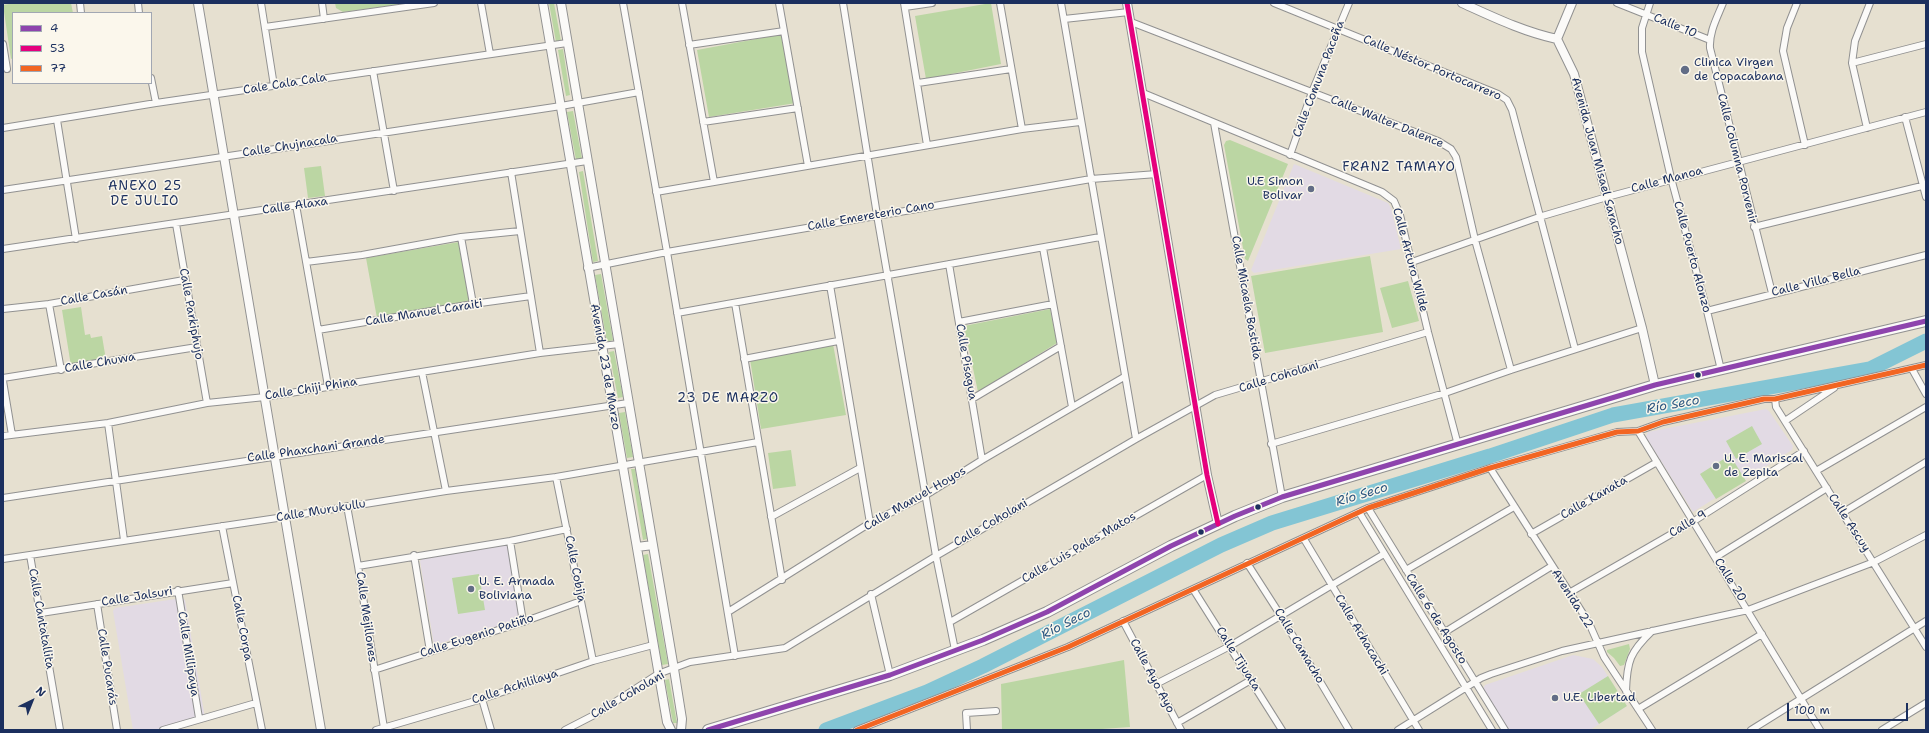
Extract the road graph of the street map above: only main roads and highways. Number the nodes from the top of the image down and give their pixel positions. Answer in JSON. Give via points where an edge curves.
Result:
{"nodes":[{"id":1,"x":1926,"y":322,"type":"edge"},
{"id":2,"x":708,"y":730,"type":"edge"}],
"edges":[{"from":1,"to":2,"type":"main road","via":[[1655,385],[1282,497],[1171,546],[1047,612],[955,650],[890,675]]}]}
